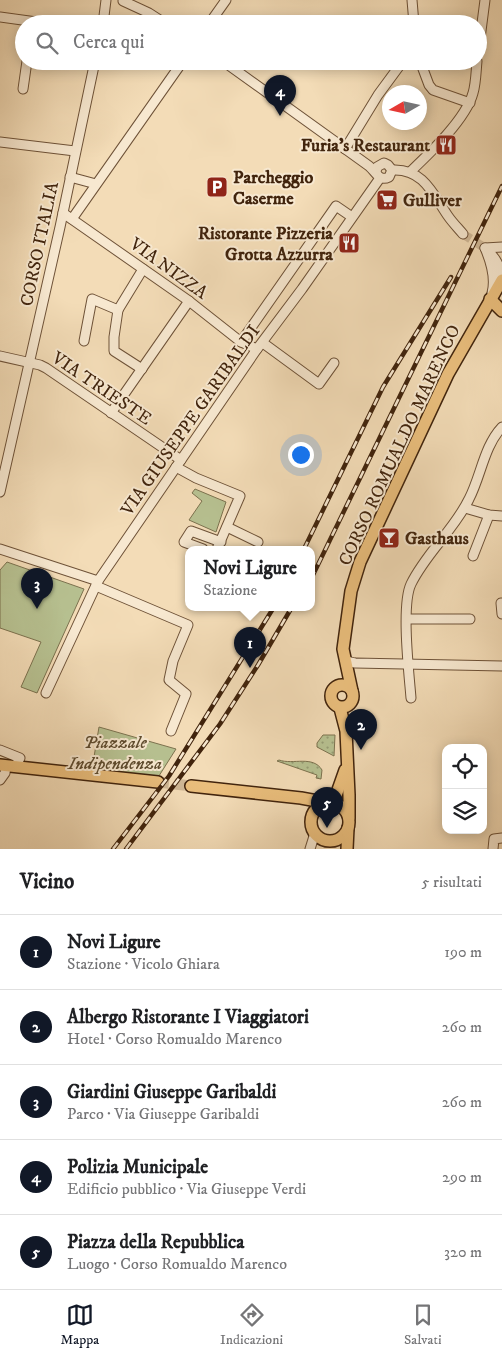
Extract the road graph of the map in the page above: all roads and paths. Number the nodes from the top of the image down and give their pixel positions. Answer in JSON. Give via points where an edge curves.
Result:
{"nodes":[{"id":1,"x":106,"y":0,"type":"edge"},
{"id":2,"x":124,"y":0,"type":"edge"},
{"id":3,"x":137,"y":0,"type":"edge"},
{"id":4,"x":226,"y":0,"type":"edge"},
{"id":5,"x":412,"y":0,"type":"edge"},
{"id":6,"x":485,"y":0,"type":"edge"},
{"id":7,"x":149,"y":13,"type":"junction"},
{"id":8,"x":104,"y":15,"type":"edge"},
{"id":9,"x":152,"y":15,"type":"edge"},
{"id":10,"x":216,"y":15,"type":"edge"},
{"id":11,"x":413,"y":15,"type":"edge"},
{"id":12,"x":483,"y":15,"type":"edge"},
{"id":13,"x":0,"y":16,"type":"edge"},
{"id":14,"x":15,"y":18,"type":"edge"},
{"id":15,"x":26,"y":70,"type":"edge"},
{"id":16,"x":93,"y":70,"type":"edge"},
{"id":17,"x":177,"y":70,"type":"edge"},
{"id":18,"x":235,"y":70,"type":"edge"},
{"id":19,"x":396,"y":70,"type":"edge"},
{"id":20,"x":423,"y":70,"type":"edge"},
{"id":21,"x":476,"y":70,"type":"edge"},
{"id":22,"x":23,"y":89,"type":"dead end"},
{"id":23,"x":470,"y":102,"type":"junction"},
{"id":24,"x":0,"y":142,"type":"edge"},
{"id":25,"x":345,"y":149,"type":"junction"},
{"id":26,"x":76,"y":151,"type":"junction"},
{"id":27,"x":392,"y":170,"type":"junction"},
{"id":28,"x":412,"y":170,"type":"junction"},
{"id":29,"x":378,"y":172,"type":"junction"},
{"id":30,"x":70,"y":177,"type":"junction"},
{"id":31,"x":96,"y":184,"type":"junction"},
{"id":32,"x":63,"y":213,"type":"junction"},
{"id":33,"x":352,"y":217,"type":"junction"},
{"id":34,"x":72,"y":218,"type":"junction"},
{"id":35,"x":463,"y":234,"type":"tunnel mouth"},
{"id":36,"x":502,"y":247,"type":"edge"},
{"id":37,"x":485,"y":248,"type":"junction"},
{"id":38,"x":143,"y":269,"type":"junction"},
{"id":39,"x":502,"y":280,"type":"edge"},
{"id":40,"x":490,"y":299,"type":"junction"},
{"id":41,"x":189,"y":301,"type":"junction"},
{"id":42,"x":118,"y":310,"type":"junction"},
{"id":43,"x":502,"y":311,"type":"edge"},
{"id":44,"x":84,"y":341,"type":"dead end"},
{"id":45,"x":241,"y":342,"type":"junction"},
{"id":46,"x":260,"y":346,"type":"junction"},
{"id":47,"x":0,"y":356,"type":"edge"},
{"id":48,"x":30,"y":362,"type":"junction"},
{"id":49,"x":334,"y":364,"type":"dead end"},
{"id":50,"x":142,"y":369,"type":"junction"},
{"id":51,"x":111,"y":413,"type":"junction"},
{"id":52,"x":502,"y":427,"type":"edge"},
{"id":53,"x":179,"y":463,"type":"junction"},
{"id":54,"x":0,"y":492,"type":"edge"},
{"id":55,"x":465,"y":508,"type":"junction"},
{"id":56,"x":489,"y":515,"type":"junction"},
{"id":57,"x":502,"y":516,"type":"edge"},
{"id":58,"x":227,"y":527,"type":"junction"},
{"id":59,"x":258,"y":542,"type":"dead end"},
{"id":60,"x":195,"y":546,"type":"edge"},
{"id":61,"x":219,"y":546,"type":"edge"},
{"id":62,"x":0,"y":549,"type":"edge"},
{"id":63,"x":473,"y":556,"type":"dead end"},
{"id":64,"x":97,"y":584,"type":"junction"},
{"id":65,"x":501,"y":603,"type":"edge"},
{"id":66,"x":502,"y":614,"type":"edge"},
{"id":67,"x":407,"y":619,"type":"junction"},
{"id":68,"x":470,"y":619,"type":"dead end"},
{"id":69,"x":502,"y":660,"type":"edge"},
{"id":70,"x":346,"y":661,"type":"junction"},
{"id":71,"x":408,"y":664,"type":"junction"},
{"id":72,"x":502,"y":666,"type":"edge"},
{"id":73,"x":338,"y":686,"type":"junction"},
{"id":74,"x":352,"y":691,"type":"junction"},
{"id":75,"x":46,"y":692,"type":"dead end"},
{"id":76,"x":411,"y":698,"type":"dead end"},
{"id":77,"x":346,"y":706,"type":"junction"},
{"id":78,"x":171,"y":731,"type":"dead end"},
{"id":79,"x":0,"y":750,"type":"edge"},
{"id":80,"x":10,"y":764,"type":"edge"},
{"id":81,"x":347,"y":766,"type":"junction"},
{"id":82,"x":0,"y":780,"type":"edge"},
{"id":83,"x":158,"y":782,"type":"tunnel mouth"},
{"id":84,"x":191,"y":786,"type":"tunnel mouth"},
{"id":85,"x":295,"y":798,"type":"junction"},
{"id":86,"x":331,"y":803,"type":"junction"},
{"id":87,"x":312,"y":814,"type":"junction"},
{"id":88,"x":348,"y":823,"type":"junction"},
{"id":89,"x":315,"y":834,"type":"junction"},
{"id":90,"x":498,"y":838,"type":"edge"},
{"id":91,"x":333,"y":845,"type":"edge"},
{"id":92,"x":310,"y":849,"type":"edge"},
{"id":93,"x":347,"y":849,"type":"edge"},
{"id":94,"x":493,"y":849,"type":"edge"}],
"edges":[{"from":1,"to":2,"type":"street","via":[[114,3]]},
{"from":1,"to":8,"type":"street"},
{"from":2,"to":7,"type":"street"},
{"from":3,"to":7,"type":"street"},
{"from":4,"to":10,"type":"street"},
{"from":5,"to":11,"type":"street"},
{"from":6,"to":12,"type":"street"},
{"from":7,"to":9,"type":"street"},
{"from":13,"to":14,"type":"street"},
{"from":15,"to":22,"type":"street"},
{"from":16,"to":26,"type":"street","name":"CORSO ITALIA"},
{"from":17,"to":31,"type":"street"},
{"from":18,"to":25,"type":"street"},
{"from":19,"to":25,"type":"street"},
{"from":20,"to":23,"type":"street","via":[[433,90]]},
{"from":21,"to":23,"type":"street"},
{"from":23,"to":28,"type":"street","via":[[451,129]]},
{"from":24,"to":26,"type":"street"},
{"from":25,"to":29,"type":"street"},
{"from":26,"to":30,"type":"street","name":"CORSO ITALIA"},
{"from":27,"to":28,"type":"street"},
{"from":27,"to":29,"type":"street","via":[[386,164]]},
{"from":27,"to":29,"type":"street","via":[[385,179]]},
{"from":28,"to":35,"type":"street"},
{"from":29,"to":33,"type":"street","name":"VIA GIUSEPPE GARIBALDI"},
{"from":30,"to":31,"type":"street"},
{"from":30,"to":32,"type":"street","name":"CORSO ITALIA"},
{"from":31,"to":34,"type":"street"},
{"from":32,"to":34,"type":"street","name":"VIA NIZZA"},
{"from":32,"to":48,"type":"street","name":"CORSO ITALIA"},
{"from":33,"to":45,"type":"street","via":[[336,206]]},
{"from":33,"to":46,"type":"street","name":"VIA GIUSEPPE GARIBALDI"},
{"from":34,"to":38,"type":"street","name":"VIA NIZZA"},
{"from":36,"to":37,"type":"street"},
{"from":37,"to":39,"type":"street","via":[[495,257]]},
{"from":37,"to":40,"type":"street","via":[[494,280]]},
{"from":38,"to":41,"type":"street","name":"VIA NIZZA"},
{"from":38,"to":42,"type":"street"},
{"from":39,"to":40,"type":"main road","name":"CORSO ROMUALDO MARENCO"},
{"from":40,"to":43,"type":"main road"},
{"from":40,"to":70,"type":"main road","name":"CORSO ROMUALDO MARENCO","via":[[445,380],[360,562],[351,591],[343,649]]},
{"from":41,"to":45,"type":"street","name":"VIA NIZZA"},
{"from":41,"to":50,"type":"street"},
{"from":42,"to":44,"type":"street","via":[[92,299]]},
{"from":42,"to":50,"type":"street","via":[[114,351]]},
{"from":45,"to":46,"type":"street","name":"VIA NIZZA"},
{"from":46,"to":49,"type":"street","name":"VIA NIZZA","via":[[320,384]]},
{"from":46,"to":53,"type":"street","name":"VIA GIUSEPPE GARIBALDI"},
{"from":47,"to":48,"type":"street","name":"VIA TRIESTE"},
{"from":48,"to":51,"type":"street","name":"VIA TRIESTE","via":[[46,368]]},
{"from":48,"to":54,"type":"street","name":"CORSO ITALIA"},
{"from":50,"to":51,"type":"street"},
{"from":51,"to":53,"type":"street","name":"VIA TRIESTE"},
{"from":52,"to":55,"type":"street","via":[[492,441]]},
{"from":53,"to":58,"type":"street","name":"VIA TRIESTE","via":[[196,478],[240,496]]},
{"from":53,"to":64,"type":"street","name":"VIA GIUSEPPE GARIBALDI"},
{"from":55,"to":56,"type":"street"},
{"from":55,"to":67,"type":"street","via":[[411,585]]},
{"from":56,"to":57,"type":"street"},
{"from":56,"to":63,"type":"street"},
{"from":58,"to":59,"type":"street"},
{"from":58,"to":61,"type":"street"},
{"from":60,"to":61,"type":"street","via":[[184,542],[191,531]]},
{"from":62,"to":64,"type":"street"},
{"from":64,"to":75,"type":"street","name":"VIA GIUSEPPE GARIBALDI"},
{"from":64,"to":78,"type":"street","via":[[188,625],[170,669],[169,680],[186,694]]},
{"from":65,"to":66,"type":"street"},
{"from":67,"to":68,"type":"street"},
{"from":67,"to":71,"type":"street"},
{"from":69,"to":72,"type":"street"},
{"from":70,"to":71,"type":"street"},
{"from":70,"to":73,"type":"main road","name":"CORSO ROMUALDO MARENCO"},
{"from":70,"to":74,"type":"main road","name":"CORSO ROMUALDO MARENCO"},
{"from":71,"to":72,"type":"street"},
{"from":71,"to":76,"type":"street"},
{"from":73,"to":74,"type":"main road","via":[[346,686]]},
{"from":73,"to":77,"type":"main road","via":[[332,690],[331,698],[334,704]]},
{"from":74,"to":77,"type":"main road","via":[[354,698]]},
{"from":77,"to":81,"type":"main road"},
{"from":79,"to":80,"type":"street"},
{"from":80,"to":82,"type":"street"},
{"from":80,"to":83,"type":"main road"},
{"from":81,"to":86,"type":"main road"},
{"from":81,"to":88,"type":"main road"},
{"from":84,"to":85,"type":"main road"},
{"from":85,"to":86,"type":"main road"},
{"from":85,"to":87,"type":"main road"},
{"from":86,"to":87,"type":"main road","via":[[320,806]]},
{"from":86,"to":88,"type":"main road","via":[[342,808]]},
{"from":87,"to":89,"type":"main road"},
{"from":88,"to":91,"type":"main road"},
{"from":88,"to":93,"type":"main road"},
{"from":89,"to":91,"type":"main road"},
{"from":89,"to":92,"type":"street"},
{"from":90,"to":94,"type":"street"}]}
